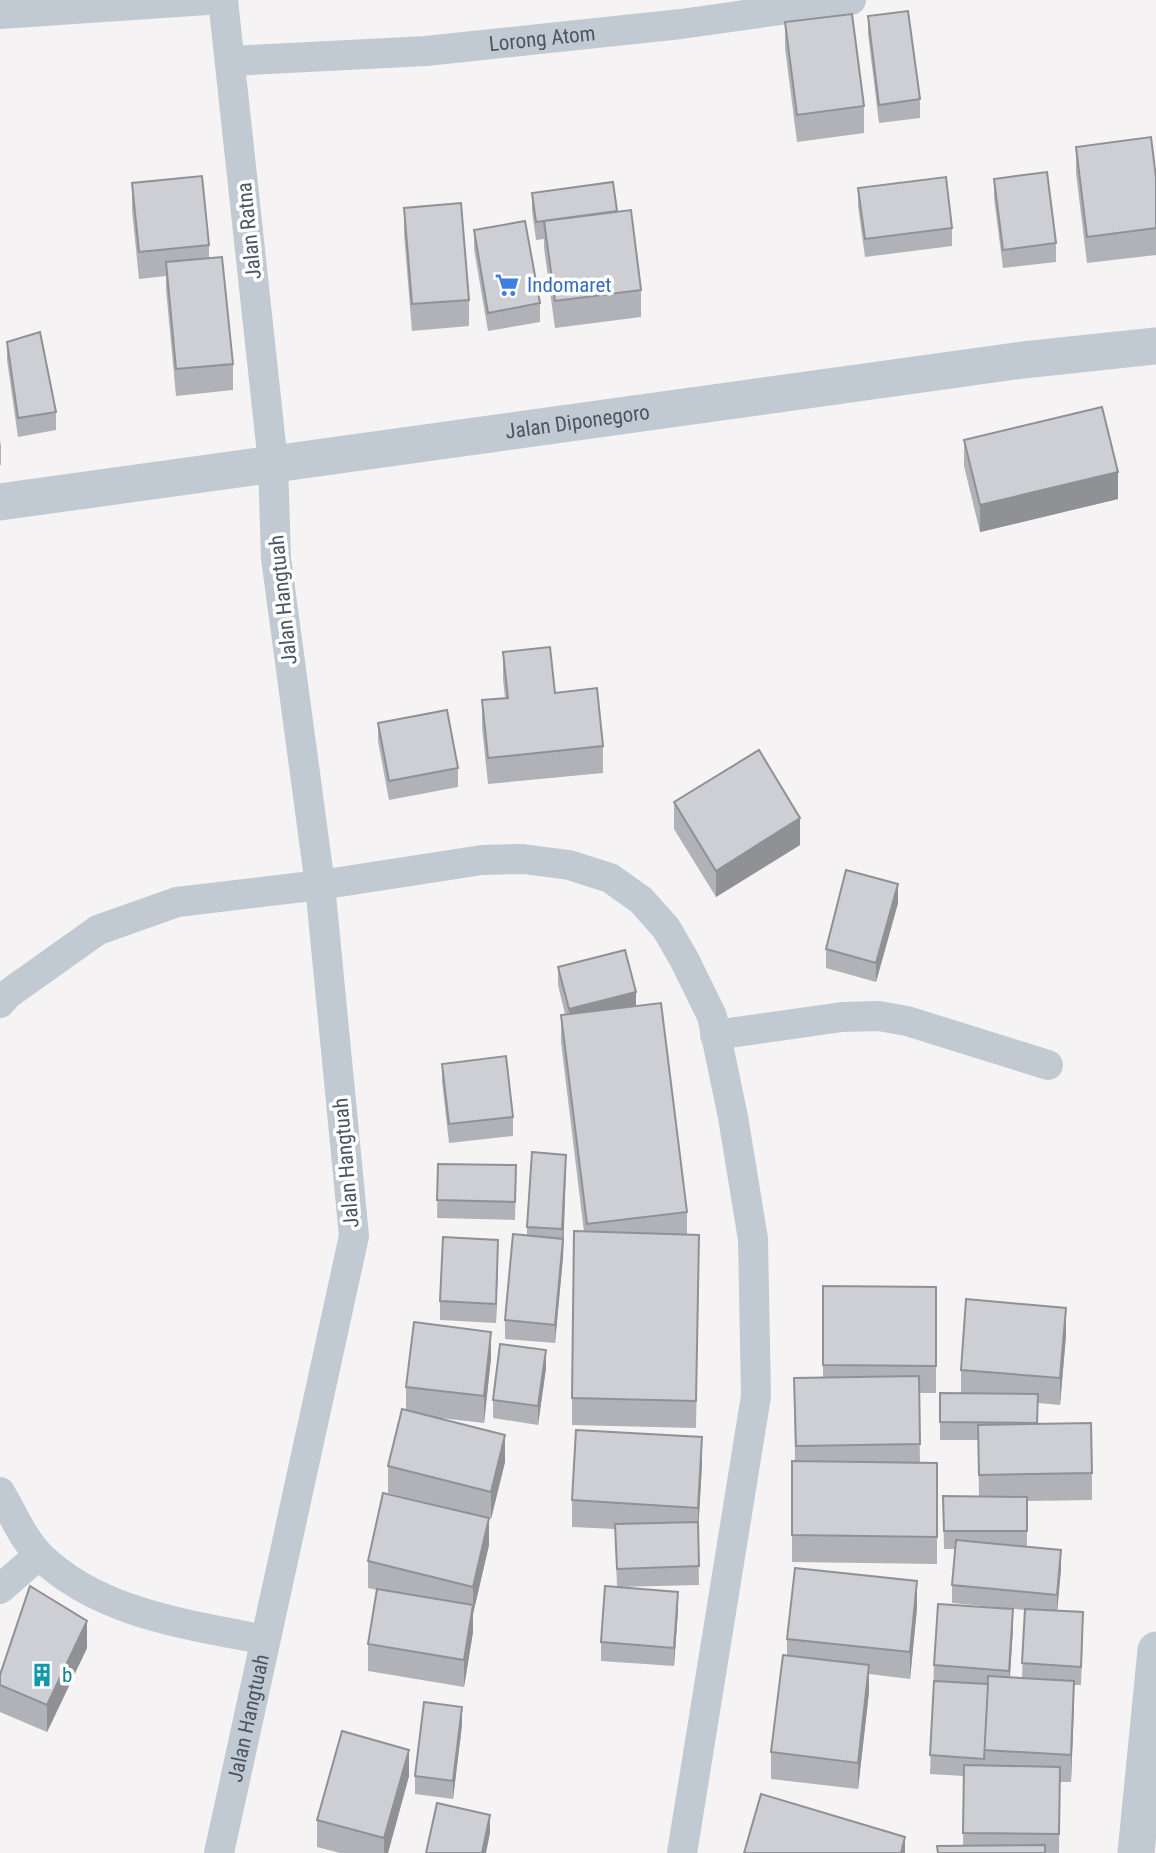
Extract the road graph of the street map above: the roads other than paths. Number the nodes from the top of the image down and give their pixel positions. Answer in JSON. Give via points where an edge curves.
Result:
{"nodes":[{"id":1,"x":207,"y":0,"type":"edge"},
{"id":2,"x":223,"y":0,"type":"edge"},
{"id":3,"x":851,"y":0,"type":"edge"},
{"id":4,"x":0,"y":14,"type":"edge"},
{"id":5,"x":231,"y":61,"type":"junction"},
{"id":6,"x":1156,"y":346,"type":"edge"},
{"id":7,"x":273,"y":463,"type":"junction"},
{"id":8,"x":0,"y":502,"type":"edge"},
{"id":9,"x":320,"y":885,"type":"junction"},
{"id":10,"x":0,"y":1003,"type":"edge"},
{"id":11,"x":715,"y":1035,"type":"junction"},
{"id":12,"x":1048,"y":1065,"type":"dead end"},
{"id":13,"x":0,"y":1492,"type":"edge"},
{"id":14,"x":39,"y":1555,"type":"junction"},
{"id":15,"x":0,"y":1588,"type":"edge"},
{"id":16,"x":265,"y":1640,"type":"junction"},
{"id":17,"x":1156,"y":1650,"type":"edge"},
{"id":18,"x":1149,"y":1795,"type":"edge"},
{"id":19,"x":219,"y":1853,"type":"edge"},
{"id":20,"x":682,"y":1853,"type":"edge"},
{"id":21,"x":1136,"y":1853,"type":"edge"}],
"edges":[{"from":1,"to":4,"type":"street"},
{"from":2,"to":5,"type":"street","name":"Jalan Ratna"},
{"from":3,"to":5,"type":"street","name":"Lorong Atom","via":[[681,24],[426,51]]},
{"from":5,"to":7,"type":"street","name":"Jalan Ratna"},
{"from":6,"to":7,"type":"street","name":"Jalan Diponegoro","via":[[1023,360]]},
{"from":7,"to":8,"type":"street","name":"Jalan Diponegoro"},
{"from":7,"to":9,"type":"street","name":"Jalan Hangtuah","via":[[276,558]]},
{"from":9,"to":10,"type":"street","via":[[177,902],[98,930]]},
{"from":9,"to":11,"type":"street","via":[[482,860],[523,859],[569,865],[610,878],[641,900],[666,928],[712,1016]]},
{"from":9,"to":16,"type":"street","name":"Jalan Hangtuah","via":[[354,1236]]},
{"from":11,"to":12,"type":"street","via":[[878,1016]]},
{"from":11,"to":20,"type":"street","via":[[753,1238],[756,1396]]},
{"from":13,"to":14,"type":"street"},
{"from":14,"to":15,"type":"street"},
{"from":14,"to":16,"type":"street","via":[[108,1602]]},
{"from":16,"to":19,"type":"street","name":"Jalan Hangtuah"},
{"from":17,"to":18,"type":"street"},
{"from":18,"to":21,"type":"street"}]}
